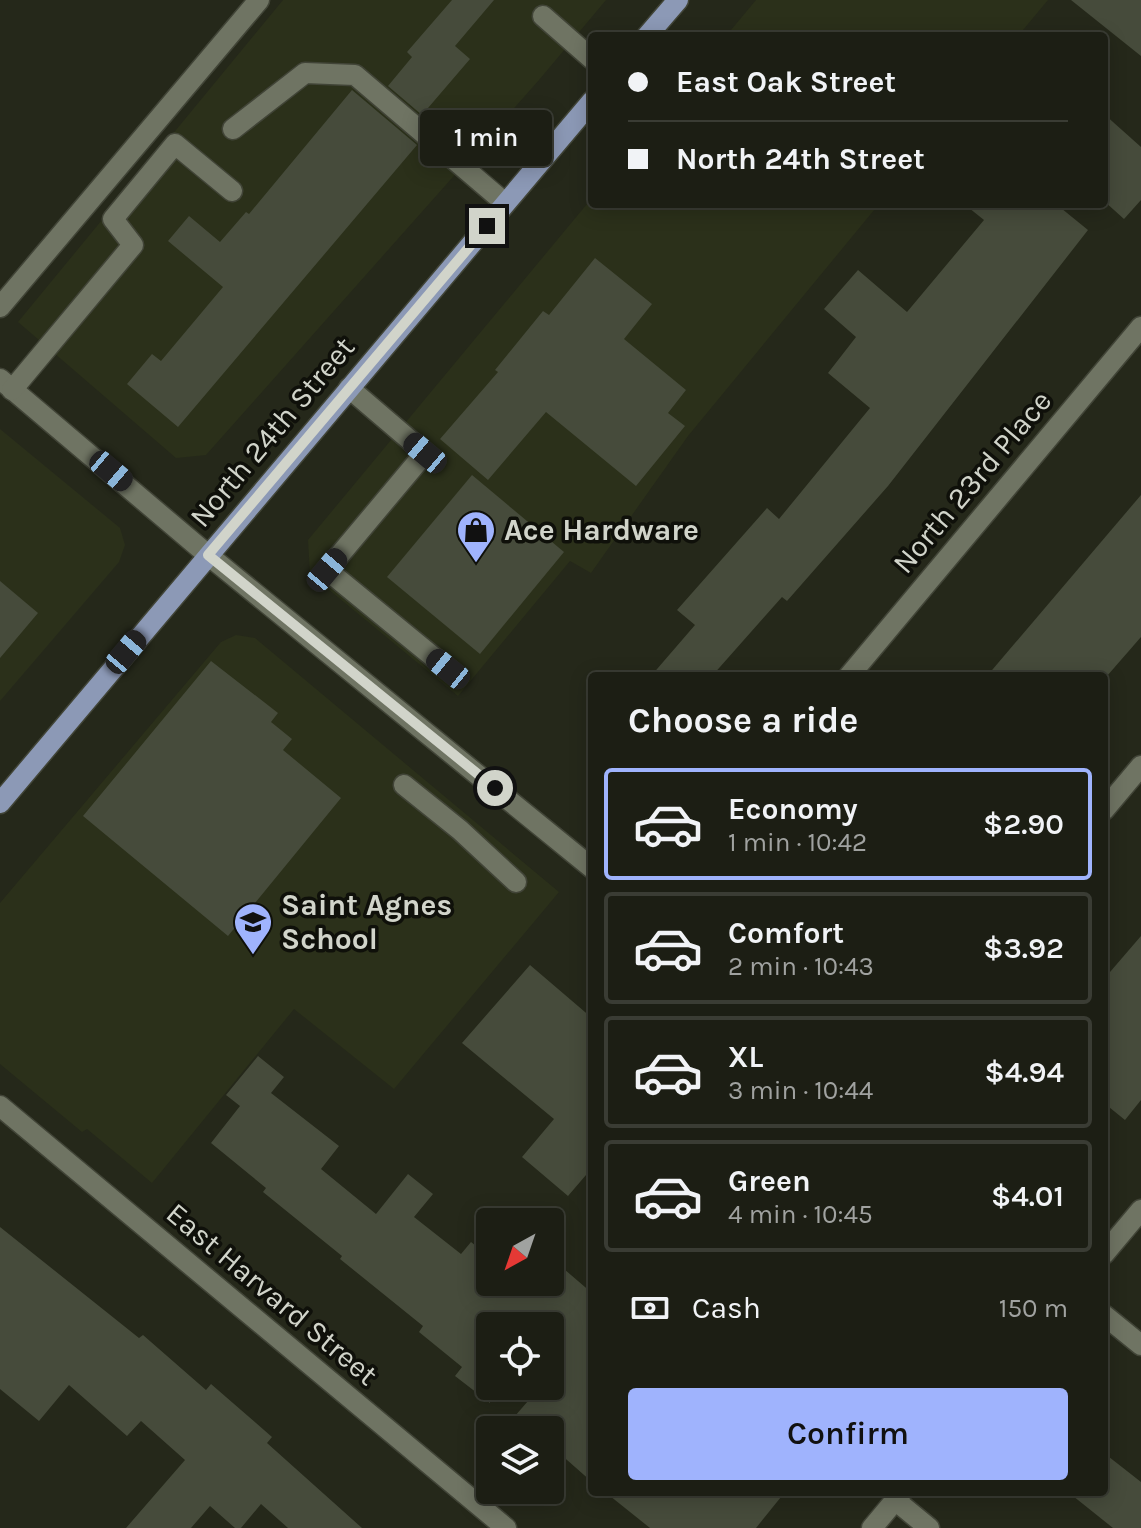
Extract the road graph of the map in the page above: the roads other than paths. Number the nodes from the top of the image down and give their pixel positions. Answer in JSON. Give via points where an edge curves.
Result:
{"nodes":[{"id":1,"x":259,"y":0,"type":"edge"},
{"id":2,"x":678,"y":0,"type":"edge"},
{"id":3,"x":543,"y":16,"type":"dead end"},
{"id":4,"x":650,"y":32,"type":"edge"},
{"id":5,"x":588,"y":55,"type":"edge"},
{"id":6,"x":588,"y":106,"type":"edge"},
{"id":7,"x":233,"y":129,"type":"dead end"},
{"id":8,"x":232,"y":191,"type":"dead end"},
{"id":9,"x":505,"y":203,"type":"junction"},
{"id":10,"x":0,"y":307,"type":"edge"},
{"id":11,"x":1141,"y":327,"type":"edge"},
{"id":12,"x":6,"y":384,"type":"edge"},
{"id":13,"x":349,"y":388,"type":"junction"},
{"id":14,"x":208,"y":555,"type":"junction"},
{"id":15,"x":448,"y":669,"type":"dead end"},
{"id":16,"x":852,"y":672,"type":"edge"},
{"id":17,"x":1141,"y":766,"type":"edge"},
{"id":18,"x":404,"y":785,"type":"dead end"},
{"id":19,"x":0,"y":803,"type":"edge"},
{"id":20,"x":1108,"y":805,"type":"edge"},
{"id":21,"x":588,"y":865,"type":"edge"},
{"id":22,"x":516,"y":882,"type":"dead end"},
{"id":23,"x":0,"y":1106,"type":"edge"},
{"id":24,"x":1141,"y":1210,"type":"edge"},
{"id":25,"x":1108,"y":1249,"type":"edge"},
{"id":26,"x":1108,"y":1318,"type":"edge"},
{"id":27,"x":1141,"y":1345,"type":"edge"},
{"id":28,"x":899,"y":1496,"type":"edge"},
{"id":29,"x":506,"y":1528,"type":"edge"},
{"id":30,"x":872,"y":1528,"type":"edge"},
{"id":31,"x":929,"y":1528,"type":"edge"}],
"edges":[{"from":1,"to":10,"type":"street"},
{"from":2,"to":4,"type":"main road"},
{"from":3,"to":5,"type":"street"},
{"from":6,"to":9,"type":"main road","name":"North 24th Street"},
{"from":7,"to":9,"type":"street","via":[[305,73],[355,75]]},
{"from":8,"to":12,"type":"street","via":[[175,144],[113,219],[133,245]]},
{"from":9,"to":13,"type":"main road","name":"North 24th Street"},
{"from":11,"to":16,"type":"street","name":"North 23rd Place"},
{"from":12,"to":14,"type":"street"},
{"from":13,"to":14,"type":"main road","name":"North 24th Street"},
{"from":13,"to":15,"type":"street","via":[[425,453],[327,570]]},
{"from":14,"to":19,"type":"main road","name":"North 24th Street"},
{"from":14,"to":21,"type":"street"},
{"from":17,"to":20,"type":"street"},
{"from":18,"to":22,"type":"street"},
{"from":23,"to":29,"type":"street","name":"East Harvard Street"},
{"from":24,"to":25,"type":"street"},
{"from":26,"to":27,"type":"street"},
{"from":28,"to":30,"type":"street"},
{"from":28,"to":31,"type":"street"}]}
